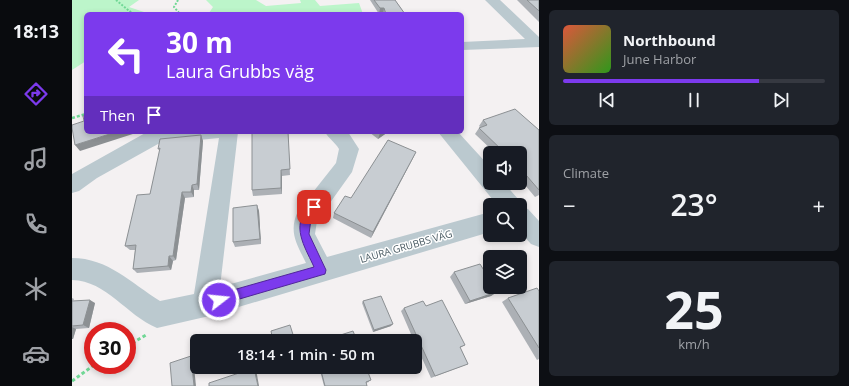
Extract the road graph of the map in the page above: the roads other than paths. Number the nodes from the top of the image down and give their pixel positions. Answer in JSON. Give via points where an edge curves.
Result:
{"nodes":[{"id":1,"x":492,"y":0,"type":"edge"},
{"id":2,"x":538,"y":43,"type":"edge"},
{"id":3,"x":464,"y":46,"type":"edge"},
{"id":4,"x":191,"y":134,"type":"edge"},
{"id":5,"x":229,"y":134,"type":"edge"},
{"id":6,"x":338,"y":134,"type":"edge"},
{"id":7,"x":449,"y":134,"type":"edge"},
{"id":8,"x":483,"y":173,"type":"edge"},
{"id":9,"x":72,"y":185,"type":"edge"},
{"id":10,"x":498,"y":190,"type":"edge"},
{"id":11,"x":504,"y":198,"type":"edge"},
{"id":12,"x":483,"y":224,"type":"edge"},
{"id":13,"x":527,"y":224,"type":"edge"},
{"id":14,"x":539,"y":237,"type":"edge"},
{"id":15,"x":72,"y":269,"type":"edge"},
{"id":16,"x":321,"y":270,"type":"junction"},
{"id":17,"x":205,"y":304,"type":"junction"}],
"edges":[{"from":1,"to":2,"type":"street"},
{"from":2,"to":3,"type":"street"},
{"from":4,"to":9,"type":"street","via":[[154,137],[90,172]]},
{"from":5,"to":17,"type":"street"},
{"from":6,"to":16,"type":"street","via":[[348,149],[345,166],[306,218],[304,234]]},
{"from":7,"to":8,"type":"street"},
{"from":10,"to":11,"type":"street"},
{"from":12,"to":16,"type":"street","name":"LAURA GRUBBS VÄG"},
{"from":13,"to":14,"type":"street"},
{"from":15,"to":17,"type":"street","name":"LAURA GRUBBS VÄG","via":[[80,268],[104,276],[157,315]]},
{"from":16,"to":17,"type":"street","name":"LAURA GRUBBS VÄG"}]}
